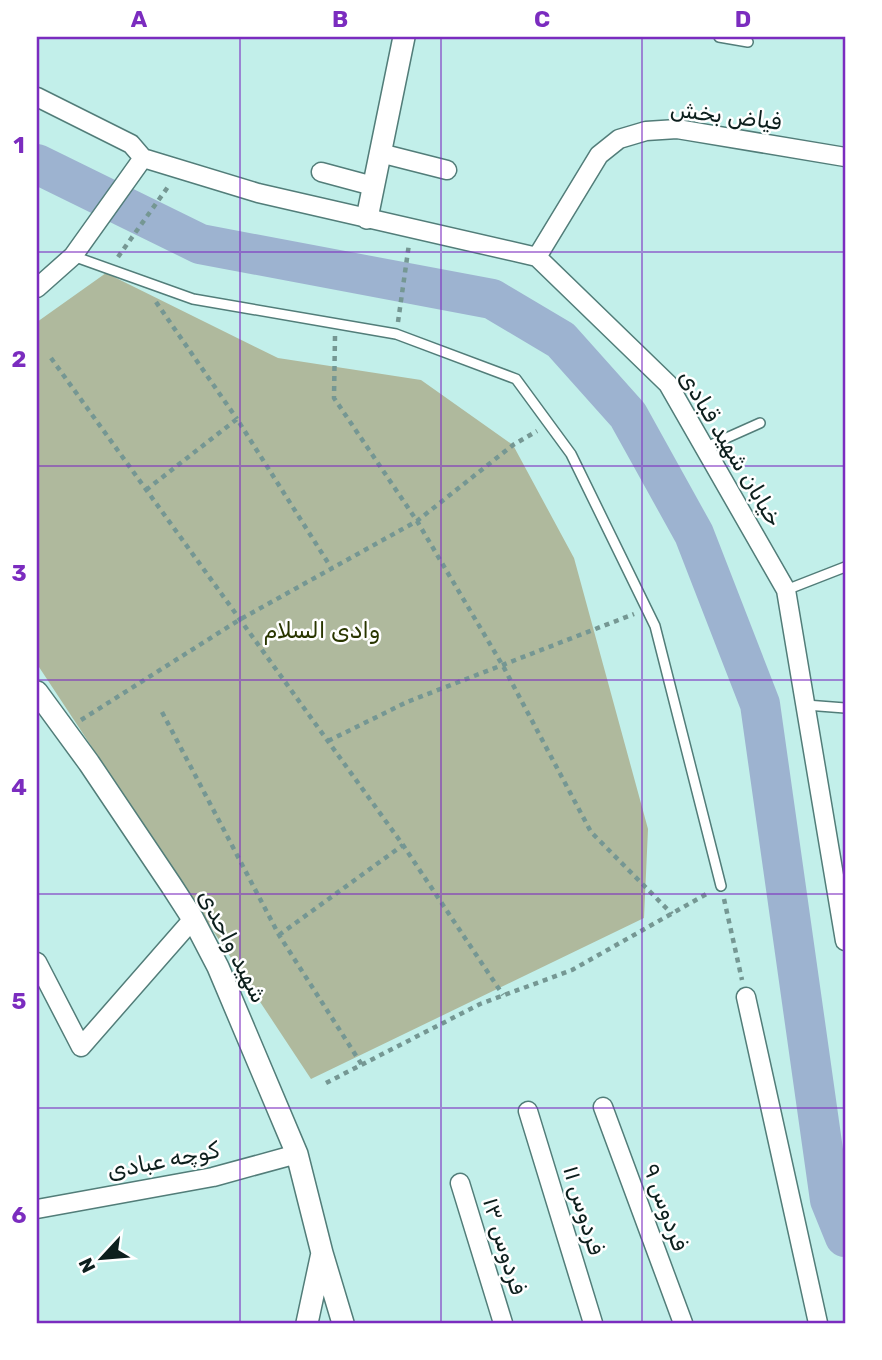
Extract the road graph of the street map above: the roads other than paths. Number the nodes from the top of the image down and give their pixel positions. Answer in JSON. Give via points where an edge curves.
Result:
{"nodes":[{"id":1,"x":404,"y":37,"type":"edge"},
{"id":2,"x":719,"y":37,"type":"edge"},
{"id":3,"x":748,"y":41,"type":"dead end"},
{"id":4,"x":37,"y":97,"type":"edge"},
{"id":5,"x":380,"y":153,"type":"junction"},
{"id":6,"x":845,"y":157,"type":"edge"},
{"id":7,"x":143,"y":158,"type":"junction"},
{"id":8,"x":447,"y":170,"type":"dead end"},
{"id":9,"x":321,"y":172,"type":"dead end"},
{"id":10,"x":373,"y":186,"type":"junction"},
{"id":11,"x":367,"y":218,"type":"junction"},
{"id":12,"x":73,"y":256,"type":"junction"},
{"id":13,"x":537,"y":257,"type":"junction"},
{"id":14,"x":37,"y":288,"type":"edge"},
{"id":15,"x":760,"y":423,"type":"dead end"},
{"id":16,"x":704,"y":448,"type":"junction"},
{"id":17,"x":845,"y":566,"type":"edge"},
{"id":18,"x":786,"y":590,"type":"junction"},
{"id":19,"x":37,"y":692,"type":"edge"},
{"id":20,"x":806,"y":705,"type":"junction"},
{"id":21,"x":845,"y":708,"type":"edge"},
{"id":22,"x":840,"y":884,"type":"edge"},
{"id":23,"x":721,"y":886,"type":"road end"},
{"id":24,"x":193,"y":919,"type":"junction"},
{"id":25,"x":845,"y":941,"type":"edge"},
{"id":26,"x":39,"y":973,"type":"edge"},
{"id":27,"x":746,"y":997,"type":"road end"},
{"id":28,"x":603,"y":1107,"type":"dead end"},
{"id":29,"x":528,"y":1111,"type":"dead end"},
{"id":30,"x":297,"y":1154,"type":"junction"},
{"id":31,"x":460,"y":1182,"type":"dead end"},
{"id":32,"x":37,"y":1209,"type":"edge"},
{"id":33,"x":323,"y":1253,"type":"junction"},
{"id":34,"x":307,"y":1323,"type":"edge"},
{"id":35,"x":343,"y":1323,"type":"edge"},
{"id":36,"x":503,"y":1323,"type":"edge"},
{"id":37,"x":593,"y":1323,"type":"edge"},
{"id":38,"x":683,"y":1323,"type":"edge"},
{"id":39,"x":818,"y":1323,"type":"edge"}],
"edges":[{"from":1,"to":5,"type":"street"},
{"from":2,"to":3,"type":"lane"},
{"from":4,"to":7,"type":"street","via":[[131,144]]},
{"from":5,"to":8,"type":"street"},
{"from":5,"to":10,"type":"street"},
{"from":6,"to":13,"type":"street","name":"فیاض بخش","via":[[677,129],[619,139],[599,155]]},
{"from":7,"to":11,"type":"street","via":[[258,193]]},
{"from":7,"to":12,"type":"street"},
{"from":9,"to":10,"type":"street"},
{"from":10,"to":11,"type":"street"},
{"from":11,"to":13,"type":"street"},
{"from":12,"to":14,"type":"street"},
{"from":12,"to":23,"type":"lane","via":[[194,299],[396,334],[516,379],[571,454],[655,626]]},
{"from":13,"to":16,"type":"street","name":"خیابان شهید قبادی","via":[[668,384]]},
{"from":15,"to":16,"type":"lane"},
{"from":16,"to":18,"type":"street","name":"خیابان شهید قبادی"},
{"from":17,"to":18,"type":"lane"},
{"from":18,"to":20,"type":"street","name":"خیابان شهید قبادی"},
{"from":19,"to":24,"type":"street","name":"شهید واحدی"},
{"from":20,"to":21,"type":"lane"},
{"from":20,"to":22,"type":"street","name":"خیابان شهید قبادی"},
{"from":22,"to":25,"type":"street","name":"خیابان شهید قبادی"},
{"from":24,"to":26,"type":"street","via":[[82,1047]]},
{"from":24,"to":30,"type":"street","name":"شهید واحدی"},
{"from":27,"to":39,"type":"street"},
{"from":28,"to":38,"type":"street","name":"فردوس ۹"},
{"from":29,"to":37,"type":"street","name":"فردوس ۱۱"},
{"from":30,"to":32,"type":"street","name":"کوچه عبادی","via":[[213,1177]]},
{"from":30,"to":33,"type":"street","name":"شهید واحدی"},
{"from":31,"to":36,"type":"street","name":"فردوس ۱۳"},
{"from":33,"to":34,"type":"street"},
{"from":33,"to":35,"type":"street","name":"شهید واحدی"}]}
